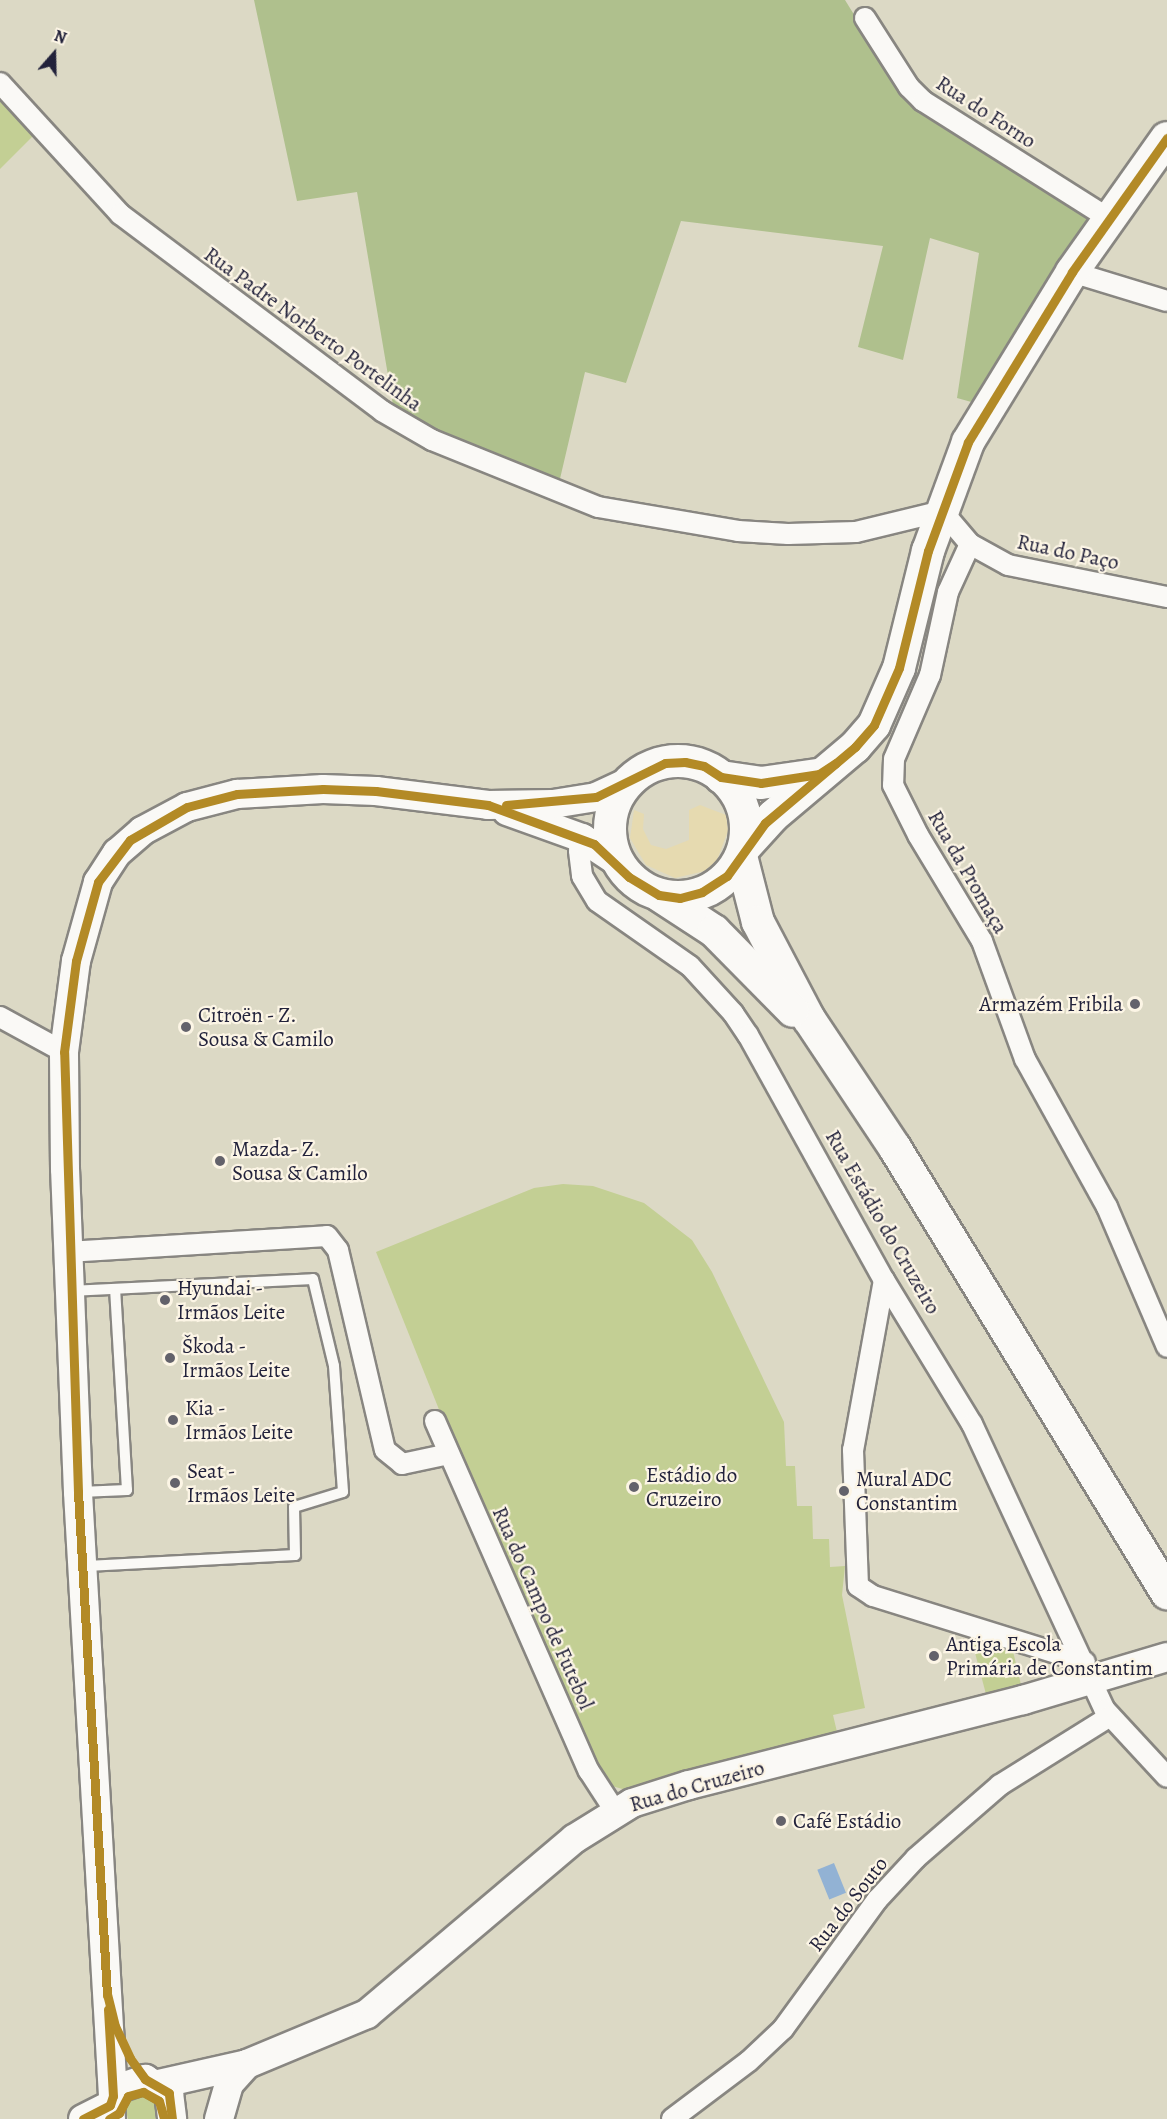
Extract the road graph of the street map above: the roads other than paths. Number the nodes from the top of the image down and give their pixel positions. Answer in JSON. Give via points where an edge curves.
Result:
{"nodes":[{"id":1,"x":865,"y":18,"type":"dead end"},
{"id":2,"x":0,"y":83,"type":"edge"},
{"id":3,"x":1167,"y":138,"type":"edge"},
{"id":4,"x":1108,"y":218,"type":"junction"},
{"id":5,"x":1072,"y":272,"type":"junction"},
{"id":6,"x":1167,"y":301,"type":"edge"},
{"id":7,"x":942,"y":511,"type":"junction"},
{"id":8,"x":970,"y":544,"type":"junction"},
{"id":9,"x":1167,"y":597,"type":"edge"},
{"id":10,"x":819,"y":774,"type":"junction"},
{"id":11,"x":721,"y":777,"type":"junction"},
{"id":12,"x":630,"y":781,"type":"junction"},
{"id":13,"x":488,"y":805,"type":"junction"},
{"id":14,"x":582,"y":838,"type":"junction"},
{"id":15,"x":742,"y":852,"type":"junction"},
{"id":16,"x":618,"y":862,"type":"junction"},
{"id":17,"x":658,"y":895,"type":"junction"},
{"id":18,"x":0,"y":1017,"type":"edge"},
{"id":19,"x":826,"y":1046,"type":"junction"},
{"id":20,"x":64,"y":1052,"type":"junction"},
{"id":21,"x":68,"y":1252,"type":"junction"},
{"id":22,"x":884,"y":1280,"type":"junction"},
{"id":23,"x":116,"y":1289,"type":"junction"},
{"id":24,"x":68,"y":1291,"type":"junction"},
{"id":25,"x":1167,"y":1347,"type":"edge"},
{"id":26,"x":435,"y":1421,"type":"dead end"},
{"id":27,"x":449,"y":1454,"type":"junction"},
{"id":28,"x":78,"y":1492,"type":"junction"},
{"id":29,"x":82,"y":1566,"type":"junction"},
{"id":30,"x":1167,"y":1593,"type":"edge"},
{"id":31,"x":1167,"y":1657,"type":"edge"},
{"id":32,"x":1096,"y":1672,"type":"junction"},
{"id":33,"x":1109,"y":1717,"type":"junction"},
{"id":34,"x":1167,"y":1777,"type":"edge"},
{"id":35,"x":615,"y":1811,"type":"junction"},
{"id":36,"x":107,"y":1995,"type":"junction"},
{"id":37,"x":247,"y":2064,"type":"junction"},
{"id":38,"x":152,"y":2081,"type":"junction"},
{"id":39,"x":112,"y":2106,"type":"edge"},
{"id":40,"x":174,"y":2115,"type":"edge"},
{"id":41,"x":83,"y":2119,"type":"edge"},
{"id":42,"x":219,"y":2119,"type":"edge"},
{"id":43,"x":672,"y":2119,"type":"edge"}],
"edges":[{"from":1,"to":4,"type":"street","name":"Rua do Forno","via":[[909,87],[923,101]]},
{"from":2,"to":7,"type":"street","name":"Rua Padre Norberto Portelinha","via":[[120,214],[382,411],[432,440],[573,499],[625,513],[703,526],[773,534],[821,534],[881,528]]},
{"from":3,"to":4,"type":"main road"},
{"from":4,"to":5,"type":"main road"},
{"from":5,"to":6,"type":"street"},
{"from":5,"to":7,"type":"main road","via":[[982,417]]},
{"from":7,"to":8,"type":"street","name":"Rua do Paço"},
{"from":7,"to":10,"type":"main road","via":[[899,668],[883,710],[855,747]]},
{"from":8,"to":9,"type":"street","name":"Rua do Paço","via":[[1023,570]]},
{"from":8,"to":25,"type":"street","name":"Rua da Promaça","via":[[948,592],[930,675],[894,759],[893,785],[918,835],[982,941],[1025,1059],[1107,1207]]},
{"from":10,"to":11,"type":"main road","via":[[761,783]]},
{"from":10,"to":15,"type":"main road"},
{"from":11,"to":12,"type":"main road","via":[[704,766],[685,762],[646,769]]},
{"from":11,"to":15,"type":"main road","via":[[743,809]]},
{"from":12,"to":13,"type":"street","via":[[606,794],[576,802]]},
{"from":12,"to":16,"type":"main road","via":[[617,798],[610,819],[611,841]]},
{"from":13,"to":14,"type":"street"},
{"from":13,"to":20,"type":"street","via":[[375,791],[293,789],[228,796],[163,818],[117,853],[99,882],[76,961]]},
{"from":14,"to":16,"type":"street"},
{"from":14,"to":22,"type":"street","name":"Rua Estádio do Cruzeiro","via":[[582,876],[597,901],[690,966],[734,1012]]},
{"from":15,"to":17,"type":"main road","via":[[727,876],[702,892],[680,898]]},
{"from":15,"to":19,"type":"main road","via":[[758,922]]},
{"from":16,"to":17,"type":"main road","via":[[629,877]]},
{"from":17,"to":19,"type":"main road","via":[[714,931]]},
{"from":18,"to":20,"type":"street"},
{"from":19,"to":30,"type":"main road","via":[[895,1148]]},
{"from":20,"to":21,"type":"street"},
{"from":21,"to":24,"type":"street"},
{"from":21,"to":27,"type":"street","via":[[327,1236],[338,1250],[385,1450],[402,1464]]},
{"from":22,"to":32,"type":"street","name":"Rua Estádio do Cruzeiro","via":[[990,1459]]},
{"from":22,"to":32,"type":"street","via":[[854,1442],[858,1586],[873,1596]]},
{"from":23,"to":24,"type":"lane"},
{"from":23,"to":28,"type":"lane","via":[[127,1490]]},
{"from":23,"to":29,"type":"lane","via":[[313,1279],[334,1366],[343,1492],[294,1507],[295,1555]]},
{"from":24,"to":28,"type":"street"},
{"from":26,"to":27,"type":"street","name":"Rua do Campo de Futebol"},
{"from":27,"to":35,"type":"street","name":"Rua do Campo de Futebol","via":[[589,1771]]},
{"from":28,"to":29,"type":"street"},
{"from":29,"to":36,"type":"street"},
{"from":31,"to":32,"type":"street","name":"Rua do Cruzeiro"},
{"from":32,"to":33,"type":"street","name":"Rua Estádio do Cruzeiro"},
{"from":32,"to":35,"type":"street","name":"Rua do Cruzeiro","via":[[1023,1700],[670,1790]]},
{"from":33,"to":34,"type":"street","name":"Rua Estádio do Cruzeiro"},
{"from":33,"to":43,"type":"street","name":"Rua do Souto","via":[[1000,1785],[916,1858],[876,1900],[783,2029],[749,2061]]},
{"from":35,"to":37,"type":"street","name":"Rua do Cruzeiro","via":[[574,1839],[387,2001],[345,2026]]},
{"from":36,"to":38,"type":"street","via":[[122,2042]]},
{"from":36,"to":39,"type":"street"},
{"from":37,"to":38,"type":"street"},
{"from":37,"to":40,"type":"street"},
{"from":37,"to":42,"type":"street","via":[[229,2084]]},
{"from":38,"to":39,"type":"street","via":[[127,2082]]},
{"from":38,"to":40,"type":"street","via":[[169,2093]]},
{"from":39,"to":41,"type":"street"}]}
